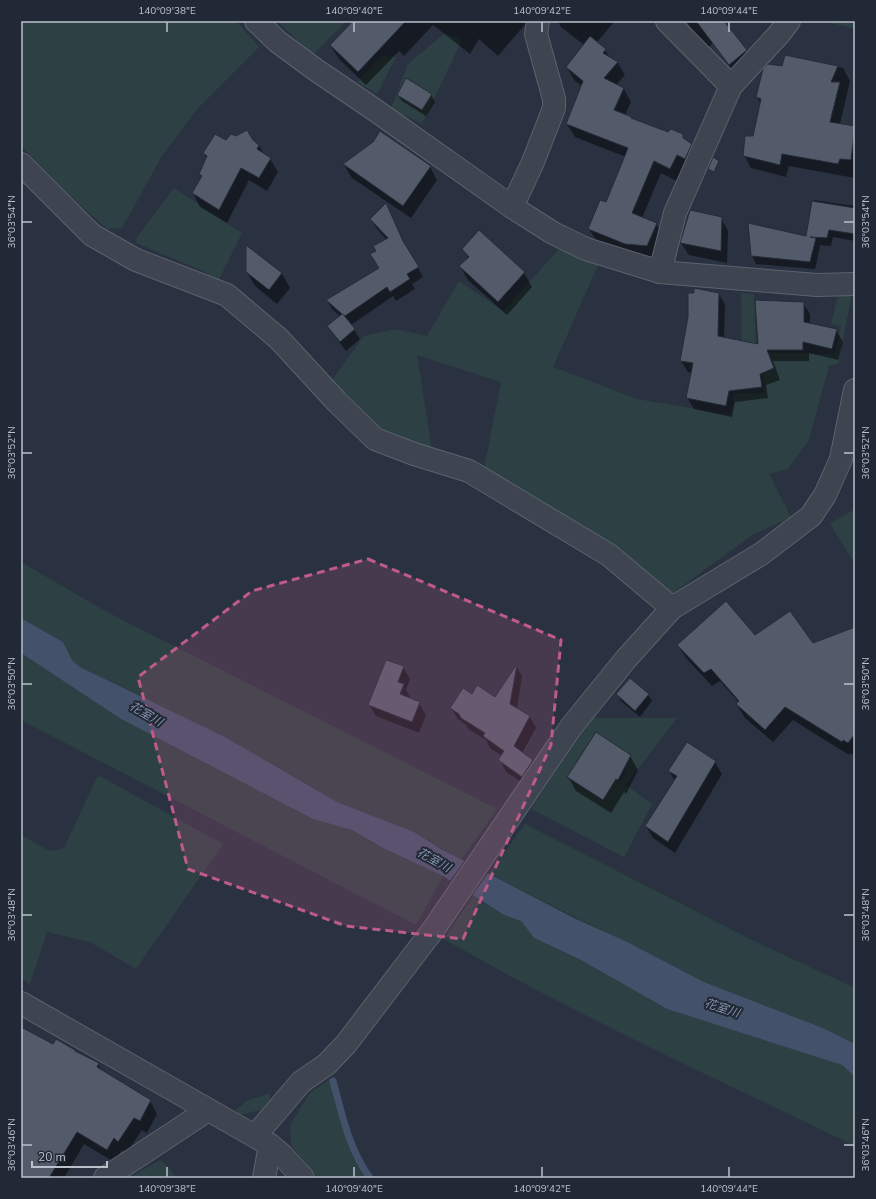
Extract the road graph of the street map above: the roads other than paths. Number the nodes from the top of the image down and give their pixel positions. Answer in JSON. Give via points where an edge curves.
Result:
{"nodes":[{"id":1,"x":256,"y":21,"type":"edge"},
{"id":2,"x":538,"y":21,"type":"edge"},
{"id":3,"x":667,"y":21,"type":"edge"},
{"id":4,"x":789,"y":21,"type":"edge"},
{"id":5,"x":731,"y":86,"type":"junction"},
{"id":6,"x":21,"y":164,"type":"edge"},
{"id":7,"x":512,"y":207,"type":"junction"},
{"id":8,"x":660,"y":272,"type":"junction"},
{"id":9,"x":855,"y":284,"type":"edge"},
{"id":10,"x":855,"y":390,"type":"edge"},
{"id":11,"x":672,"y":608,"type":"junction"},
{"id":12,"x":21,"y":1003,"type":"edge"},
{"id":13,"x":208,"y":1110,"type":"junction"},
{"id":14,"x":263,"y":1140,"type":"junction"},
{"id":15,"x":105,"y":1178,"type":"edge"},
{"id":16,"x":264,"y":1178,"type":"edge"},
{"id":17,"x":303,"y":1178,"type":"edge"}],
"edges":[{"from":1,"to":7,"type":"street","via":[[278,42],[316,70]]},
{"from":2,"to":7,"type":"street","via":[[536,34],[554,99],[554,108],[534,162]]},
{"from":3,"to":5,"type":"street"},
{"from":4,"to":5,"type":"street"},
{"from":5,"to":8,"type":"street","via":[[675,212]]},
{"from":6,"to":11,"type":"street","via":[[92,235],[136,260],[227,295],[279,339],[374,439],[469,471],[609,555]]},
{"from":7,"to":8,"type":"street","via":[[553,233],[586,249]]},
{"from":8,"to":9,"type":"street","via":[[817,285]]},
{"from":10,"to":11,"type":"street","via":[[841,459],[825,495],[811,516],[761,554]]},
{"from":11,"to":14,"type":"street","via":[[588,704],[433,930],[346,1044],[327,1064],[301,1082]]},
{"from":12,"to":13,"type":"street"},
{"from":13,"to":14,"type":"street"},
{"from":13,"to":15,"type":"street"},
{"from":14,"to":16,"type":"street"},
{"from":14,"to":17,"type":"street","via":[[282,1154]]}]}
